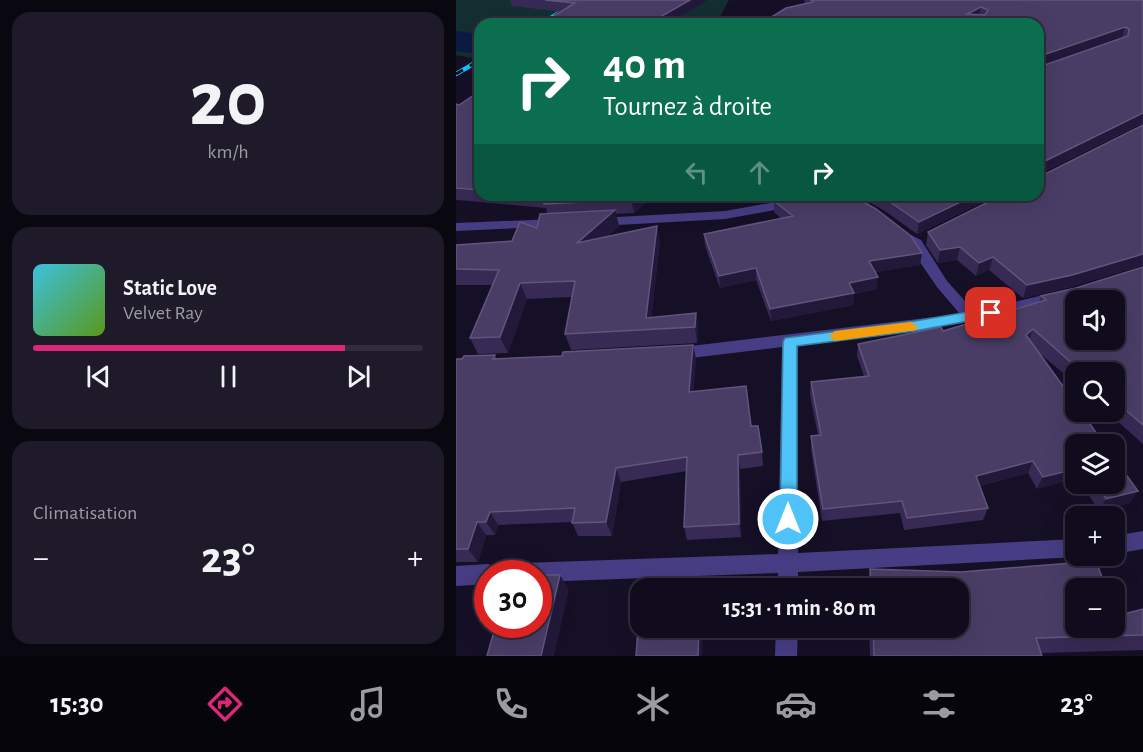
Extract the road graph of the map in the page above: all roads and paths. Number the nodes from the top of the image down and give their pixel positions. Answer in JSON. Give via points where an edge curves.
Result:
{"nodes":[{"id":1,"x":803,"y":201,"type":"edge"},
{"id":2,"x":456,"y":227,"type":"edge"},
{"id":3,"x":898,"y":230,"type":"edge"},
{"id":4,"x":1065,"y":295,"type":"edge"},
{"id":5,"x":971,"y":317,"type":"junction"},
{"id":6,"x":790,"y":342,"type":"junction"},
{"id":7,"x":660,"y":355,"type":"edge"},
{"id":8,"x":1143,"y":540,"type":"edge"},
{"id":9,"x":1125,"y":543,"type":"edge"},
{"id":10,"x":1065,"y":549,"type":"edge"},
{"id":11,"x":788,"y":563,"type":"junction"},
{"id":12,"x":552,"y":572,"type":"edge"},
{"id":13,"x":474,"y":575,"type":"edge"},
{"id":14,"x":456,"y":576,"type":"edge"},
{"id":15,"x":788,"y":578,"type":"edge"},
{"id":16,"x":787,"y":638,"type":"edge"},
{"id":17,"x":786,"y":656,"type":"edge"}],
"edges":[{"from":1,"to":2,"type":"street","via":[[725,215]]},
{"from":3,"to":5,"type":"street","via":[[921,241],[942,284]]},
{"from":4,"to":5,"type":"street"},
{"from":5,"to":6,"type":"street"},
{"from":6,"to":7,"type":"street"},
{"from":6,"to":11,"type":"street"},
{"from":8,"to":9,"type":"street"},
{"from":10,"to":11,"type":"street"},
{"from":11,"to":12,"type":"street"},
{"from":11,"to":15,"type":"street"},
{"from":13,"to":14,"type":"street"},
{"from":16,"to":17,"type":"street"}]}
